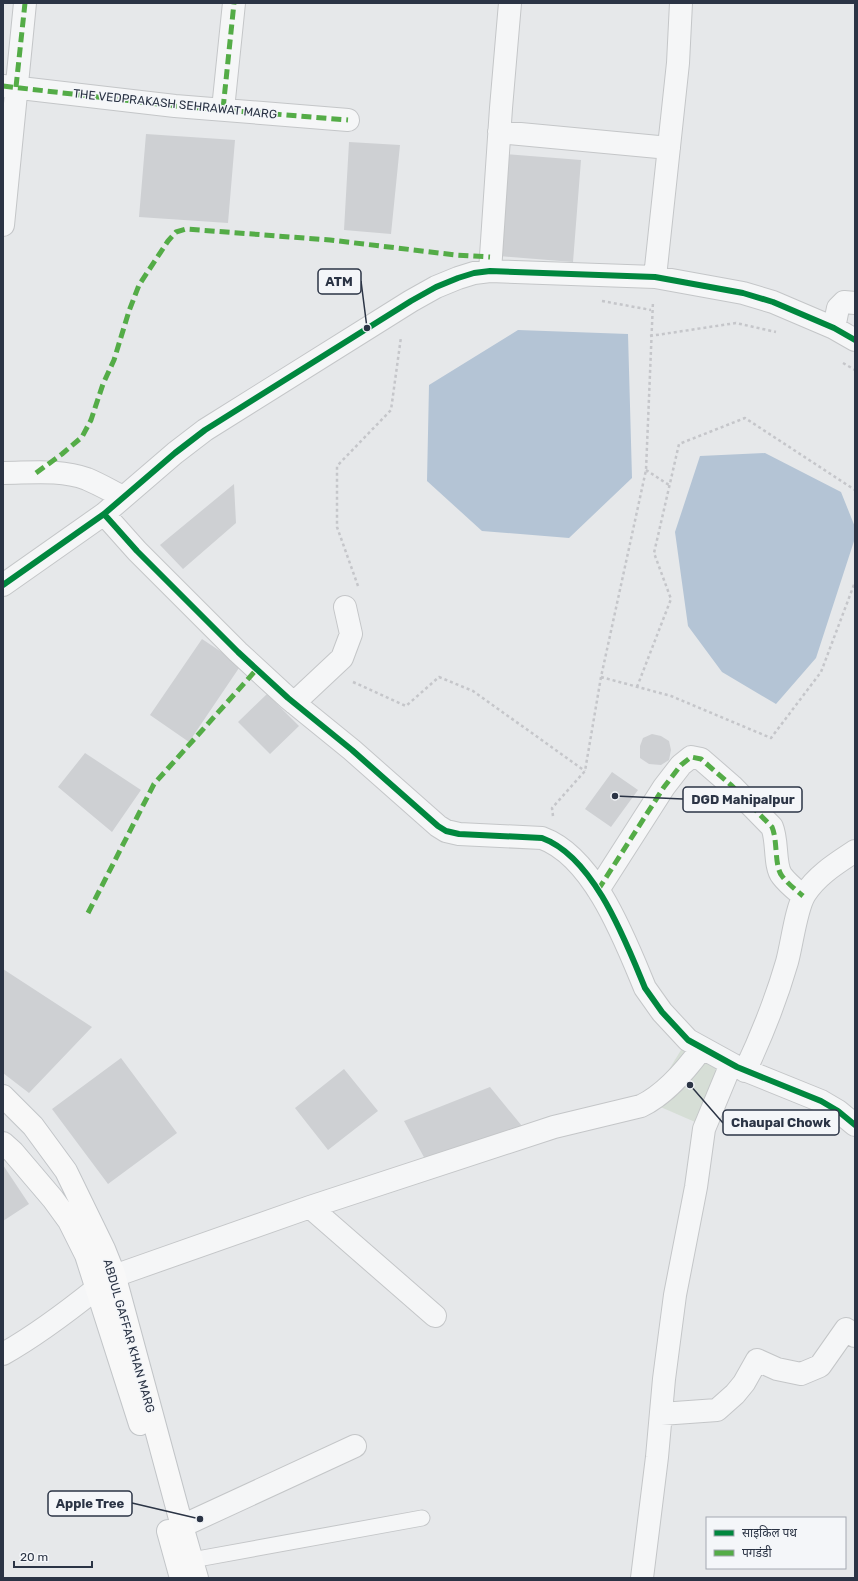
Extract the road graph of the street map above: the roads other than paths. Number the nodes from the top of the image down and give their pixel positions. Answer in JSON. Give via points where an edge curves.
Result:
{"nodes":[{"id":1,"x":25,"y":3,"type":"edge"},
{"id":2,"x":234,"y":3,"type":"edge"},
{"id":3,"x":510,"y":3,"type":"edge"},
{"id":4,"x":681,"y":3,"type":"edge"},
{"id":5,"x":9,"y":87,"type":"edge"},
{"id":6,"x":223,"y":109,"type":"junction"},
{"id":7,"x":348,"y":120,"type":"dead end"},
{"id":8,"x":499,"y":132,"type":"junction"},
{"id":9,"x":669,"y":148,"type":"junction"},
{"id":10,"x":3,"y":225,"type":"edge"},
{"id":11,"x":490,"y":271,"type":"junction"},
{"id":12,"x":655,"y":277,"type":"junction"},
{"id":13,"x":855,"y":303,"type":"edge"},
{"id":14,"x":834,"y":328,"type":"junction"},
{"id":15,"x":855,"y":340,"type":"edge"},
{"id":16,"x":3,"y":472,"type":"edge"},
{"id":17,"x":123,"y":497,"type":"junction"},
{"id":18,"x":104,"y":514,"type":"junction"},
{"id":19,"x":3,"y":585,"type":"edge"},
{"id":20,"x":345,"y":607,"type":"dead end"},
{"id":21,"x":294,"y":703,"type":"junction"},
{"id":22,"x":855,"y":851,"type":"edge"},
{"id":23,"x":598,"y":890,"type":"junction"},
{"id":24,"x":804,"y":896,"type":"junction"},
{"id":25,"x":702,"y":1048,"type":"junction"},
{"id":26,"x":738,"y":1067,"type":"junction"},
{"id":27,"x":3,"y":1096,"type":"edge"},
{"id":28,"x":855,"y":1125,"type":"edge"},
{"id":29,"x":3,"y":1143,"type":"edge"},
{"id":30,"x":310,"y":1207,"type":"junction"},
{"id":31,"x":106,"y":1282,"type":"junction"},
{"id":32,"x":435,"y":1316,"type":"dead end"},
{"id":33,"x":855,"y":1336,"type":"edge"},
{"id":34,"x":3,"y":1354,"type":"edge"},
{"id":35,"x":661,"y":1414,"type":"junction"},
{"id":36,"x":355,"y":1446,"type":"dead end"},
{"id":37,"x":422,"y":1518,"type":"dead end"},
{"id":38,"x":182,"y":1526,"type":"junction"},
{"id":39,"x":190,"y":1572,"type":"edge"},
{"id":40,"x":642,"y":1578,"type":"edge"}],
"edges":[{"from":1,"to":5,"type":"street"},
{"from":2,"to":6,"type":"street"},
{"from":3,"to":8,"type":"street"},
{"from":4,"to":9,"type":"street","via":[[678,64]]},
{"from":5,"to":6,"type":"street","name":"THE VEDPRAKASH SEHRAWAT MARG"},
{"from":5,"to":10,"type":"street"},
{"from":6,"to":7,"type":"street","name":"THE VEDPRAKASH SEHRAWAT MARG"},
{"from":8,"to":9,"type":"street"},
{"from":8,"to":11,"type":"street"},
{"from":9,"to":12,"type":"street"},
{"from":11,"to":12,"type":"street"},
{"from":11,"to":17,"type":"street","via":[[458,278],[411,301],[205,430]]},
{"from":12,"to":14,"type":"street","via":[[743,293],[773,302]]},
{"from":13,"to":14,"type":"street","via":[[844,302],[838,308]]},
{"from":14,"to":15,"type":"street"},
{"from":16,"to":17,"type":"street","via":[[72,475],[87,479]]},
{"from":17,"to":18,"type":"street"},
{"from":18,"to":19,"type":"street"},
{"from":18,"to":21,"type":"street","via":[[205,621]]},
{"from":20,"to":21,"type":"street","via":[[351,634],[342,658]]},
{"from":21,"to":23,"type":"street","via":[[446,831],[542,838],[554,842],[566,850]]},
{"from":22,"to":24,"type":"street","via":[[814,881]]},
{"from":23,"to":24,"type":"street","via":[[664,787],[685,761],[690,757],[696,757],[702,759],[764,816],[776,835],[781,875]]},
{"from":23,"to":25,"type":"street","via":[[610,909],[652,1000],[688,1040]]},
{"from":24,"to":26,"type":"street","via":[[780,987],[768,1019]]},
{"from":25,"to":26,"type":"street"},
{"from":25,"to":30,"type":"street","via":[[670,1085],[640,1106],[554,1127]]},
{"from":26,"to":28,"type":"street","via":[[821,1101]]},
{"from":26,"to":35,"type":"street","via":[[704,1129],[696,1187],[675,1296]]},
{"from":27,"to":31,"type":"main road","name":"ABDUL GAFFAR KHAN MARG","via":[[33,1126],[66,1171],[104,1249]]},
{"from":29,"to":31,"type":"main road","name":"ABDUL GAFFAR KHAN MARG","via":[[41,1184],[69,1222],[86,1255]]},
{"from":30,"to":31,"type":"street"},
{"from":30,"to":32,"type":"street"},
{"from":31,"to":34,"type":"street","via":[[62,1316]]},
{"from":31,"to":38,"type":"main road","name":"ABDUL GAFFAR KHAN MARG"},
{"from":31,"to":39,"type":"main road","name":"ABDUL GAFFAR KHAN MARG","via":[[144,1440]]},
{"from":33,"to":35,"type":"street","via":[[846,1329],[820,1366],[801,1374],[776,1369],[757,1360],[744,1383],[717,1410]]},
{"from":35,"to":40,"type":"street"},
{"from":36,"to":38,"type":"street"},
{"from":37,"to":39,"type":"lane"},
{"from":38,"to":39,"type":"main road","name":"ABDUL GAFFAR KHAN MARG"}]}
